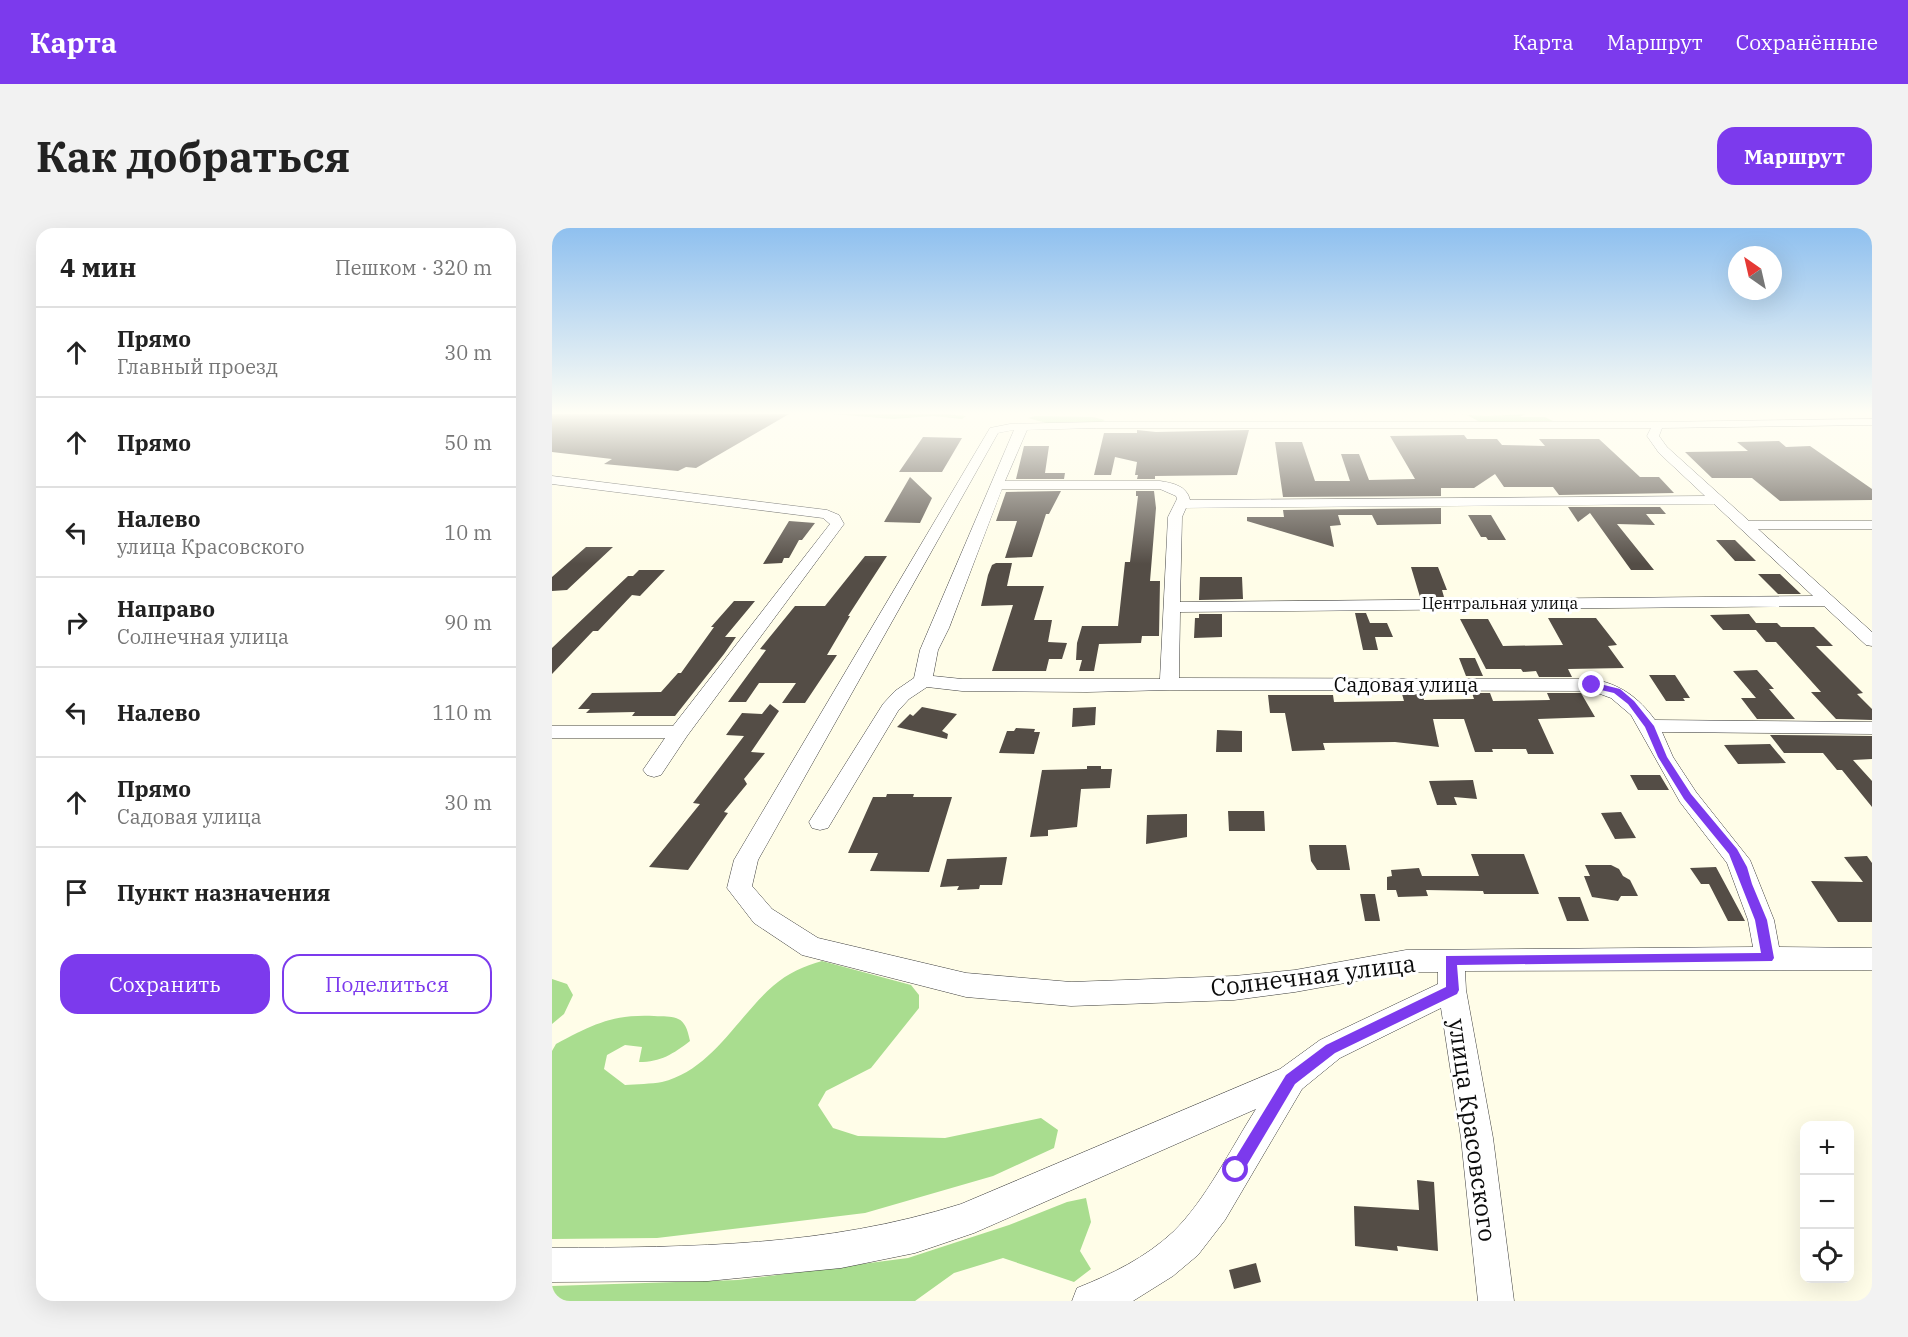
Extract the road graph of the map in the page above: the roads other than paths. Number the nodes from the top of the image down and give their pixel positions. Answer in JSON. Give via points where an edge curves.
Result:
{"nodes":[{"id":1,"x":974,"y":464,"type":"edge"},
{"id":2,"x":1006,"y":464,"type":"edge"},
{"id":3,"x":1679,"y":464,"type":"edge"},
{"id":4,"x":552,"y":480,"type":"edge"},
{"id":5,"x":998,"y":485,"type":"junction"},
{"id":6,"x":1717,"y":500,"type":"junction"},
{"id":7,"x":1181,"y":504,"type":"junction"},
{"id":8,"x":1744,"y":525,"type":"junction"},
{"id":9,"x":1872,"y":525,"type":"edge"},
{"id":10,"x":1827,"y":601,"type":"junction"},
{"id":11,"x":1173,"y":608,"type":"junction"},
{"id":12,"x":1872,"y":641,"type":"edge"},
{"id":13,"x":923,"y":681,"type":"junction"},
{"id":14,"x":1169,"y":684,"type":"junction"},
{"id":15,"x":1649,"y":726,"type":"junction"},
{"id":16,"x":1872,"y":728,"type":"edge"},
{"id":17,"x":552,"y":732,"type":"edge"},
{"id":18,"x":679,"y":732,"type":"junction"},
{"id":19,"x":654,"y":770,"type":"dead end"},
{"id":20,"x":820,"y":822,"type":"dead end"},
{"id":21,"x":1767,"y":958,"type":"junction"},
{"id":22,"x":1872,"y":959,"type":"edge"},
{"id":23,"x":1452,"y":975,"type":"junction"},
{"id":24,"x":1290,"y":1079,"type":"junction"},
{"id":25,"x":552,"y":1265,"type":"edge"},
{"id":26,"x":1090,"y":1301,"type":"edge"},
{"id":27,"x":1496,"y":1301,"type":"edge"}],
"edges":[{"from":1,"to":23,"type":"street","name":"Солнечная улица","via":[[746,860],[739,888],[763,916],[811,947],[966,985],[1071,994],[1187,991],[1295,981],[1406,961]]},
{"from":2,"to":5,"type":"street"},
{"from":3,"to":6,"type":"street"},
{"from":4,"to":18,"type":"street","via":[[827,514],[836,520],[835,528]]},
{"from":5,"to":7,"type":"street","via":[[1160,485],[1182,494]]},
{"from":5,"to":13,"type":"street","via":[[929,650]]},
{"from":6,"to":7,"type":"street"},
{"from":6,"to":8,"type":"street"},
{"from":7,"to":11,"type":"street","via":[[1175,516]]},
{"from":8,"to":9,"type":"street"},
{"from":8,"to":10,"type":"street"},
{"from":10,"to":11,"type":"street","name":"Центральная улица"},
{"from":10,"to":12,"type":"street"},
{"from":11,"to":14,"type":"street"},
{"from":13,"to":14,"type":"street","name":"Садовая улица","via":[[962,685]]},
{"from":13,"to":20,"type":"street","via":[[890,708]]},
{"from":14,"to":15,"type":"street","name":"Садовая улица","via":[[1592,685],[1617,691]]},
{"from":15,"to":16,"type":"street"},
{"from":15,"to":21,"type":"street","name":"Садовая улица","via":[[1688,797],[1738,860],[1761,920]]},
{"from":17,"to":18,"type":"street"},
{"from":18,"to":19,"type":"street"},
{"from":21,"to":22,"type":"street","name":"Солнечная улица"},
{"from":21,"to":23,"type":"street","name":"Солнечная улица"},
{"from":23,"to":24,"type":"street","via":[[1330,1049]]},
{"from":23,"to":27,"type":"street","name":"улица Красовского"},
{"from":24,"to":25,"type":"street","via":[[962,1221],[915,1236],[841,1251],[708,1264]]},
{"from":24,"to":26,"type":"street","via":[[1213,1208],[1186,1243],[1124,1287]]}]}
